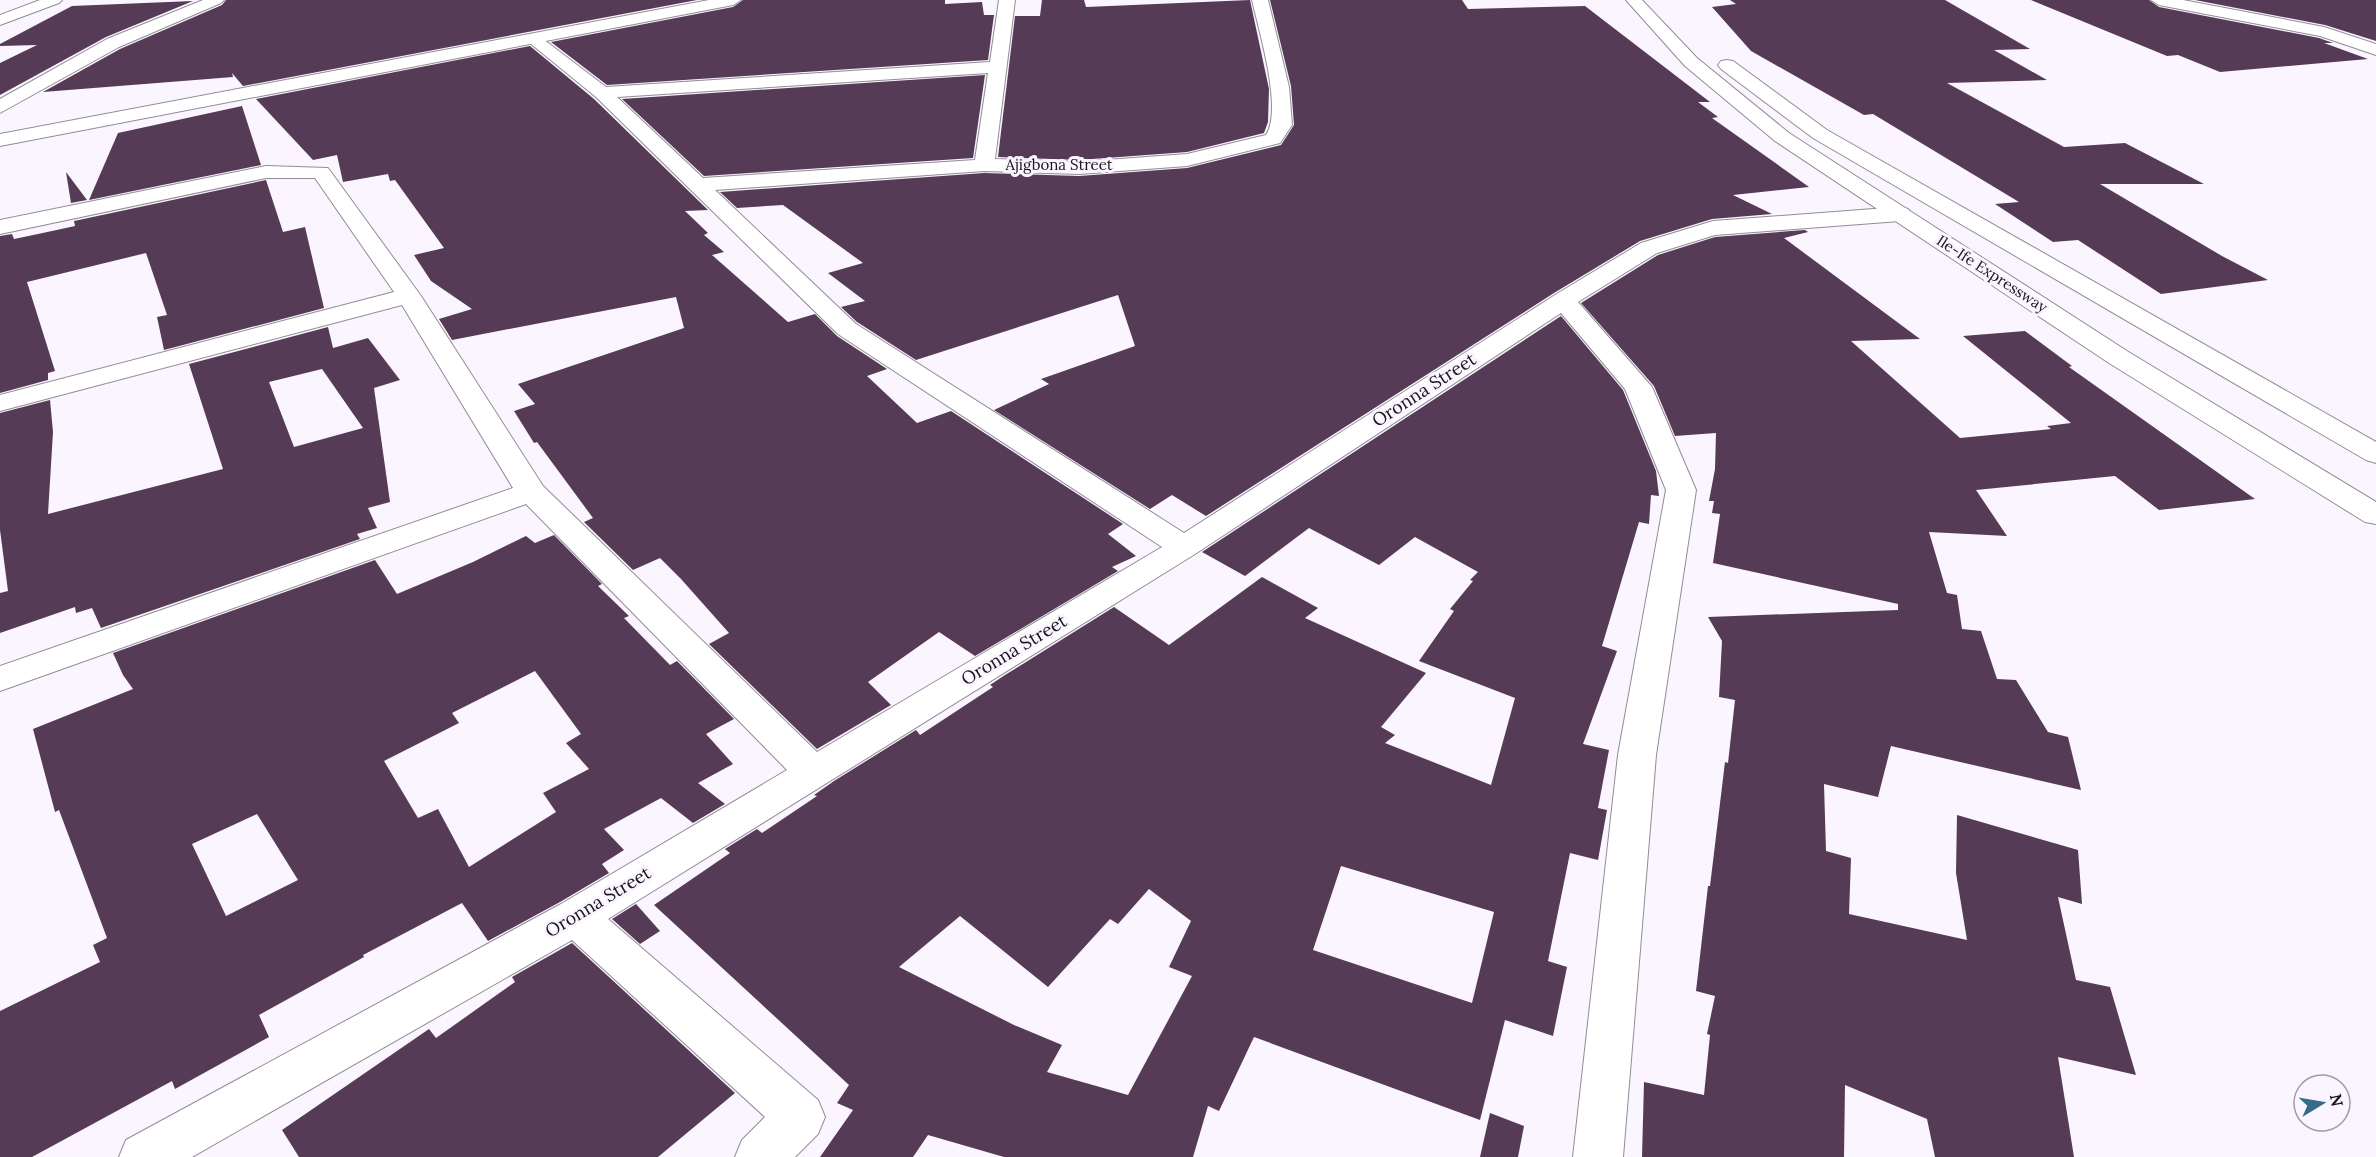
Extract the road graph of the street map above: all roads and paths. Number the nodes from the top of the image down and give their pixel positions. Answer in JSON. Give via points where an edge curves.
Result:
{"nodes":[{"id":1,"x":54,"y":0,"type":"edge"},
{"id":2,"x":216,"y":0,"type":"edge"},
{"id":3,"x":733,"y":0,"type":"edge"},
{"id":4,"x":1006,"y":0,"type":"edge"},
{"id":5,"x":1260,"y":0,"type":"edge"},
{"id":6,"x":1634,"y":0,"type":"edge"},
{"id":7,"x":1660,"y":0,"type":"edge"},
{"id":8,"x":2159,"y":0,"type":"edge"},
{"id":9,"x":0,"y":20,"type":"edge"},
{"id":10,"x":1690,"y":29,"type":"dead end"},
{"id":11,"x":533,"y":39,"type":"junction"},
{"id":12,"x":2376,"y":50,"type":"edge"},
{"id":13,"x":1714,"y":53,"type":"dead end"},
{"id":14,"x":999,"y":67,"type":"junction"},
{"id":15,"x":602,"y":93,"type":"junction"},
{"id":16,"x":0,"y":107,"type":"edge"},
{"id":17,"x":0,"y":140,"type":"edge"},
{"id":18,"x":984,"y":165,"type":"junction"},
{"id":19,"x":699,"y":185,"type":"junction"},
{"id":20,"x":1900,"y":214,"type":"junction"},
{"id":21,"x":0,"y":227,"type":"edge"},
{"id":22,"x":409,"y":296,"type":"junction"},
{"id":23,"x":1564,"y":300,"type":"junction"},
{"id":24,"x":0,"y":403,"type":"edge"},
{"id":25,"x":2376,"y":454,"type":"edge"},
{"id":26,"x":531,"y":492,"type":"junction"},
{"id":27,"x":2376,"y":515,"type":"edge"},
{"id":28,"x":1184,"y":547,"type":"junction"},
{"id":29,"x":0,"y":679,"type":"edge"},
{"id":30,"x":812,"y":771,"type":"junction"},
{"id":31,"x":576,"y":917,"type":"junction"},
{"id":32,"x":144,"y":1157,"type":"edge"},
{"id":33,"x":760,"y":1157,"type":"edge"},
{"id":34,"x":1598,"y":1157,"type":"edge"}],
"edges":[{"from":1,"to":9,"type":"street"},
{"from":2,"to":16,"type":"street","via":[[113,43]]},
{"from":3,"to":11,"type":"street"},
{"from":4,"to":14,"type":"street"},
{"from":5,"to":18,"type":"street","name":"Ajigbona Street","via":[[1280,87],[1282,124],[1273,139],[1187,160],[1079,168]]},
{"from":6,"to":20,"type":"street","name":"Ile-Ife Expressway","via":[[1691,62],[1782,137]]},
{"from":7,"to":10,"type":"street"},
{"from":8,"to":12,"type":"street","via":[[2324,32]]},
{"from":11,"to":15,"type":"street"},
{"from":11,"to":17,"type":"street"},
{"from":13,"to":25,"type":"street","name":"Ile-Ife Expressway","via":[[1820,134]]},
{"from":14,"to":15,"type":"street"},
{"from":14,"to":18,"type":"street"},
{"from":15,"to":19,"type":"street"},
{"from":18,"to":19,"type":"street","name":"Ajigbona Street"},
{"from":19,"to":28,"type":"street","via":[[847,328]]},
{"from":20,"to":23,"type":"street","name":"Oronna Street","via":[[1713,228],[1649,248]]},
{"from":20,"to":27,"type":"street","name":"Ile-Ife Expressway","via":[[2118,357]]},
{"from":21,"to":22,"type":"street","via":[[266,172],[321,172]]},
{"from":22,"to":24,"type":"street"},
{"from":22,"to":26,"type":"street"},
{"from":23,"to":28,"type":"street","name":"Oronna Street"},
{"from":23,"to":34,"type":"street","via":[[1638,387],[1681,490],[1637,755]]},
{"from":26,"to":29,"type":"street"},
{"from":26,"to":30,"type":"street"},
{"from":28,"to":30,"type":"street","name":"Oronna Street"},
{"from":30,"to":31,"type":"street","name":"Oronna Street"},
{"from":31,"to":32,"type":"street","name":"Oronna Street"},
{"from":31,"to":33,"type":"street","via":[[800,1117]]}]}
